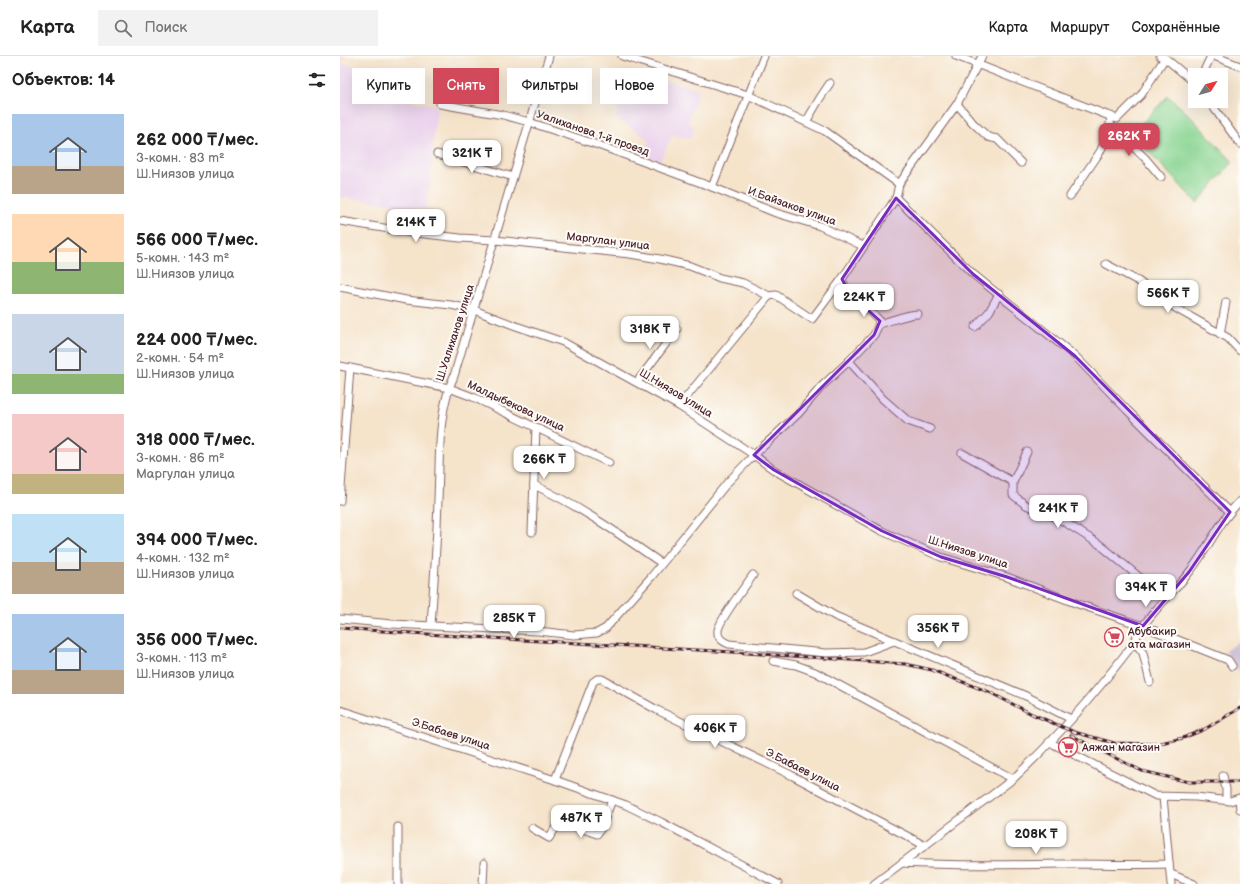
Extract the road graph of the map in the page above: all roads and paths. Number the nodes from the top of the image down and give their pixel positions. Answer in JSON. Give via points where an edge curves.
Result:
{"nodes":[{"id":1,"x":549,"y":56,"type":"edge"},
{"id":2,"x":622,"y":56,"type":"edge"},
{"id":3,"x":764,"y":56,"type":"edge"},
{"id":4,"x":956,"y":56,"type":"edge"},
{"id":5,"x":982,"y":56,"type":"edge"},
{"id":6,"x":1211,"y":56,"type":"edge"},
{"id":7,"x":1214,"y":56,"type":"edge"},
{"id":8,"x":1162,"y":57,"type":"edge"},
{"id":9,"x":978,"y":64,"type":"junction"},
{"id":10,"x":1240,"y":66,"type":"edge"},
{"id":11,"x":1205,"y":68,"type":"edge"},
{"id":12,"x":1188,"y":77,"type":"edge"},
{"id":13,"x":830,"y":83,"type":"dead end"},
{"id":14,"x":748,"y":95,"type":"junction"},
{"id":15,"x":440,"y":104,"type":"dead end"},
{"id":16,"x":958,"y":104,"type":"junction"},
{"id":17,"x":1214,"y":108,"type":"edge"},
{"id":18,"x":1114,"y":118,"type":"junction"},
{"id":19,"x":529,"y":122,"type":"junction"},
{"id":20,"x":806,"y":122,"type":"junction"},
{"id":21,"x":1110,"y":125,"type":"junction"},
{"id":22,"x":1240,"y":144,"type":"edge"},
{"id":23,"x":437,"y":154,"type":"dead end"},
{"id":24,"x":1021,"y":163,"type":"dead end"},
{"id":25,"x":513,"y":177,"type":"junction"},
{"id":26,"x":1161,"y":177,"type":"dead end"},
{"id":27,"x":899,"y":184,"type":"junction"},
{"id":28,"x":712,"y":187,"type":"junction"},
{"id":29,"x":1070,"y":196,"type":"dead end"},
{"id":30,"x":896,"y":198,"type":"junction"},
{"id":31,"x":340,"y":221,"type":"edge"},
{"id":32,"x":494,"y":240,"type":"junction"},
{"id":33,"x":863,"y":246,"type":"junction"},
{"id":34,"x":1106,"y":264,"type":"dead end"},
{"id":35,"x":842,"y":279,"type":"junction"},
{"id":36,"x":340,"y":287,"type":"edge"},
{"id":37,"x":999,"y":294,"type":"junction"},
{"id":38,"x":769,"y":296,"type":"junction"},
{"id":39,"x":1226,"y":302,"type":"dead end"},
{"id":40,"x":474,"y":310,"type":"junction"},
{"id":41,"x":918,"y":314,"type":"dead end"},
{"id":42,"x":879,"y":324,"type":"junction"},
{"id":43,"x":975,"y":327,"type":"dead end"},
{"id":44,"x":677,"y":329,"type":"dead end"},
{"id":45,"x":1220,"y":334,"type":"junction"},
{"id":46,"x":1240,"y":351,"type":"edge"},
{"id":47,"x":849,"y":361,"type":"junction"},
{"id":48,"x":340,"y":366,"type":"edge"},
{"id":49,"x":350,"y":368,"type":"junction"},
{"id":50,"x":637,"y":382,"type":"junction"},
{"id":51,"x":449,"y":388,"type":"junction"},
{"id":52,"x":679,"y":406,"type":"junction"},
{"id":53,"x":536,"y":427,"type":"junction"},
{"id":54,"x":930,"y":429,"type":"dead end"},
{"id":55,"x":1028,"y":452,"type":"dead end"},
{"id":56,"x":962,"y":453,"type":"dead end"},
{"id":57,"x":754,"y":455,"type":"junction"},
{"id":58,"x":609,"y":463,"type":"dead end"},
{"id":59,"x":1013,"y":482,"type":"junction"},
{"id":60,"x":534,"y":486,"type":"junction"},
{"id":61,"x":340,"y":501,"type":"edge"},
{"id":62,"x":1240,"y":501,"type":"edge"},
{"id":63,"x":1230,"y":512,"type":"junction"},
{"id":64,"x":532,"y":532,"type":"dead end"},
{"id":65,"x":661,"y":563,"type":"junction"},
{"id":66,"x":753,"y":575,"type":"dead end"},
{"id":67,"x":796,"y":593,"type":"dead end"},
{"id":68,"x":1166,"y":599,"type":"junction"},
{"id":69,"x":340,"y":619,"type":"edge"},
{"id":70,"x":431,"y":625,"type":"junction"},
{"id":71,"x":1143,"y":626,"type":"junction"},
{"id":72,"x":894,"y":641,"type":"junction"},
{"id":73,"x":1134,"y":641,"type":"junction"},
{"id":74,"x":773,"y":661,"type":"dead end"},
{"id":75,"x":1232,"y":666,"type":"dead end"},
{"id":76,"x":1150,"y":682,"type":"dead end"},
{"id":77,"x":340,"y":710,"type":"edge"},
{"id":78,"x":1071,"y":719,"type":"junction"},
{"id":79,"x":1049,"y":742,"type":"junction"},
{"id":80,"x":1223,"y":776,"type":"dead end"},
{"id":81,"x":1013,"y":779,"type":"junction"},
{"id":82,"x":555,"y":780,"type":"junction"},
{"id":83,"x":1163,"y":797,"type":"junction"},
{"id":84,"x":612,"y":800,"type":"junction"},
{"id":85,"x":1226,"y":800,"type":"junction"},
{"id":86,"x":1240,"y":809,"type":"edge"},
{"id":87,"x":398,"y":827,"type":"dead end"},
{"id":88,"x":532,"y":828,"type":"dead end"},
{"id":89,"x":925,"y":846,"type":"junction"},
{"id":90,"x":484,"y":863,"type":"dead end"},
{"id":91,"x":902,"y":863,"type":"junction"},
{"id":92,"x":1169,"y":864,"type":"junction"},
{"id":93,"x":1171,"y":874,"type":"junction"},
{"id":94,"x":398,"y":884,"type":"edge"},
{"id":95,"x":484,"y":884,"type":"edge"},
{"id":96,"x":778,"y":884,"type":"edge"},
{"id":97,"x":874,"y":884,"type":"edge"},
{"id":98,"x":1171,"y":884,"type":"edge"},
{"id":99,"x":1194,"y":884,"type":"edge"}],
"edges":[{"from":1,"to":19,"type":"street","name":"Ш.Уалиханов улица"},
{"from":2,"to":14,"type":"street"},
{"from":3,"to":14,"type":"street"},
{"from":4,"to":9,"type":"street"},
{"from":5,"to":9,"type":"street"},
{"from":6,"to":11,"type":"street"},
{"from":7,"to":10,"type":"street"},
{"from":8,"to":12,"type":"street"},
{"from":8,"to":18,"type":"street","via":[[1141,95]]},
{"from":9,"to":16,"type":"street"},
{"from":9,"to":18,"type":"street"},
{"from":13,"to":20,"type":"street"},
{"from":14,"to":20,"type":"street"},
{"from":14,"to":28,"type":"street"},
{"from":15,"to":19,"type":"street","name":"Уалиханова 1-й проезд"},
{"from":16,"to":24,"type":"street","via":[[973,124],[988,137],[998,139]]},
{"from":16,"to":27,"type":"street"},
{"from":17,"to":22,"type":"street"},
{"from":18,"to":21,"type":"street"},
{"from":19,"to":25,"type":"street","name":"Ш.Уалиханов улица"},
{"from":19,"to":28,"type":"street","name":"Уалиханова 1-й проезд"},
{"from":20,"to":27,"type":"street","via":[[825,132]]},
{"from":21,"to":26,"type":"street"},
{"from":21,"to":29,"type":"street","via":[[1100,152]]},
{"from":23,"to":25,"type":"street"},
{"from":25,"to":32,"type":"street","name":"Ш.Уалиханов улица"},
{"from":27,"to":30,"type":"street"},
{"from":28,"to":33,"type":"street","name":"И.Байзаков улица","via":[[776,213],[820,226]]},
{"from":30,"to":33,"type":"street"},
{"from":30,"to":37,"type":"street","via":[[973,274]]},
{"from":31,"to":32,"type":"street","name":"Маргулан улица","via":[[416,233]]},
{"from":32,"to":38,"type":"street","name":"Маргулан улица","via":[[660,259],[743,283]]},
{"from":32,"to":40,"type":"street","name":"Ш.Уалиханов улица"},
{"from":33,"to":35,"type":"street"},
{"from":34,"to":45,"type":"street"},
{"from":35,"to":38,"type":"street","name":"Маргулан улица","via":[[812,319],[776,295]]},
{"from":35,"to":42,"type":"street","via":[[850,294],[869,309],[879,320]]},
{"from":36,"to":40,"type":"street","name":"Ш.Ниязов улица"},
{"from":37,"to":43,"type":"street","via":[[989,312]]},
{"from":37,"to":63,"type":"street","via":[[1075,356]]},
{"from":38,"to":52,"type":"street"},
{"from":39,"to":45,"type":"street"},
{"from":40,"to":50,"type":"street","name":"Ш.Ниязов улица","via":[[562,342]]},
{"from":40,"to":51,"type":"street","name":"Ш.Уалиханов улица"},
{"from":41,"to":42,"type":"street"},
{"from":42,"to":47,"type":"street","via":[[874,335]]},
{"from":44,"to":50,"type":"street"},
{"from":45,"to":46,"type":"street","via":[[1228,338]]},
{"from":47,"to":54,"type":"street","via":[[883,399],[908,421]]},
{"from":47,"to":57,"type":"street"},
{"from":48,"to":49,"type":"street","name":"Малдыбекова улица"},
{"from":49,"to":51,"type":"street","name":"Малдыбекова улица"},
{"from":49,"to":61,"type":"street"},
{"from":50,"to":52,"type":"street","name":"Ш.Ниязов улица"},
{"from":51,"to":53,"type":"street","name":"Малдыбекова улица","via":[[490,404]]},
{"from":51,"to":70,"type":"street","name":"Ш.Уалиханов улица","via":[[441,435]]},
{"from":52,"to":57,"type":"street","name":"Ш.Ниязов улица"},
{"from":53,"to":58,"type":"street","name":"Малдыбекова улица"},
{"from":53,"to":60,"type":"street"},
{"from":55,"to":59,"type":"street"},
{"from":56,"to":59,"type":"street"},
{"from":57,"to":65,"type":"street","via":[[727,483]]},
{"from":57,"to":71,"type":"street","name":"Ш.Ниязов улица","via":[[774,470],[882,531],[941,557],[1007,577]]},
{"from":59,"to":68,"type":"street","via":[[1014,495],[1026,505],[1058,518],[1100,544]]},
{"from":60,"to":64,"type":"street"},
{"from":60,"to":65,"type":"street","via":[[612,529]]},
{"from":62,"to":63,"type":"street"},
{"from":63,"to":68,"type":"street","via":[[1190,572]]},
{"from":65,"to":70,"type":"street","via":[[606,628],[597,633],[574,635]]},
{"from":66,"to":72,"type":"street","via":[[718,631],[719,638],[729,644],[826,653],[864,652]]},
{"from":67,"to":72,"type":"street","via":[[835,616]]},
{"from":68,"to":71,"type":"street"},
{"from":69,"to":70,"type":"street"},
{"from":71,"to":73,"type":"street"},
{"from":71,"to":75,"type":"street","name":"Ш.Ниязов улица","via":[[1228,660]]},
{"from":72,"to":78,"type":"street","via":[[1012,690]]},
{"from":73,"to":76,"type":"street","via":[[1143,653]]},
{"from":73,"to":78,"type":"street"},
{"from":74,"to":81,"type":"street","via":[[815,672]]},
{"from":77,"to":82,"type":"street","name":"Э.Бабаев улица"},
{"from":78,"to":79,"type":"street"},
{"from":79,"to":81,"type":"street"},
{"from":79,"to":83,"type":"street","via":[[1156,796]]},
{"from":80,"to":85,"type":"street"},
{"from":81,"to":89,"type":"street"},
{"from":82,"to":84,"type":"street","name":"Э.Бабаев улица"},
{"from":82,"to":89,"type":"street","name":"Э.Бабаев улица","via":[[593,682],[602,679],[657,710]]},
{"from":83,"to":85,"type":"street"},
{"from":83,"to":92,"type":"street"},
{"from":84,"to":88,"type":"street","via":[[598,834],[560,822],[548,838]]},
{"from":84,"to":96,"type":"street","name":"Э.Бабаев улица","via":[[661,822]]},
{"from":85,"to":86,"type":"street","via":[[1239,798]]},
{"from":87,"to":94,"type":"street"},
{"from":89,"to":91,"type":"street"},
{"from":90,"to":95,"type":"street"},
{"from":91,"to":92,"type":"street"},
{"from":91,"to":97,"type":"street"},
{"from":92,"to":93,"type":"street"},
{"from":93,"to":98,"type":"street"},
{"from":93,"to":99,"type":"street"}]}
